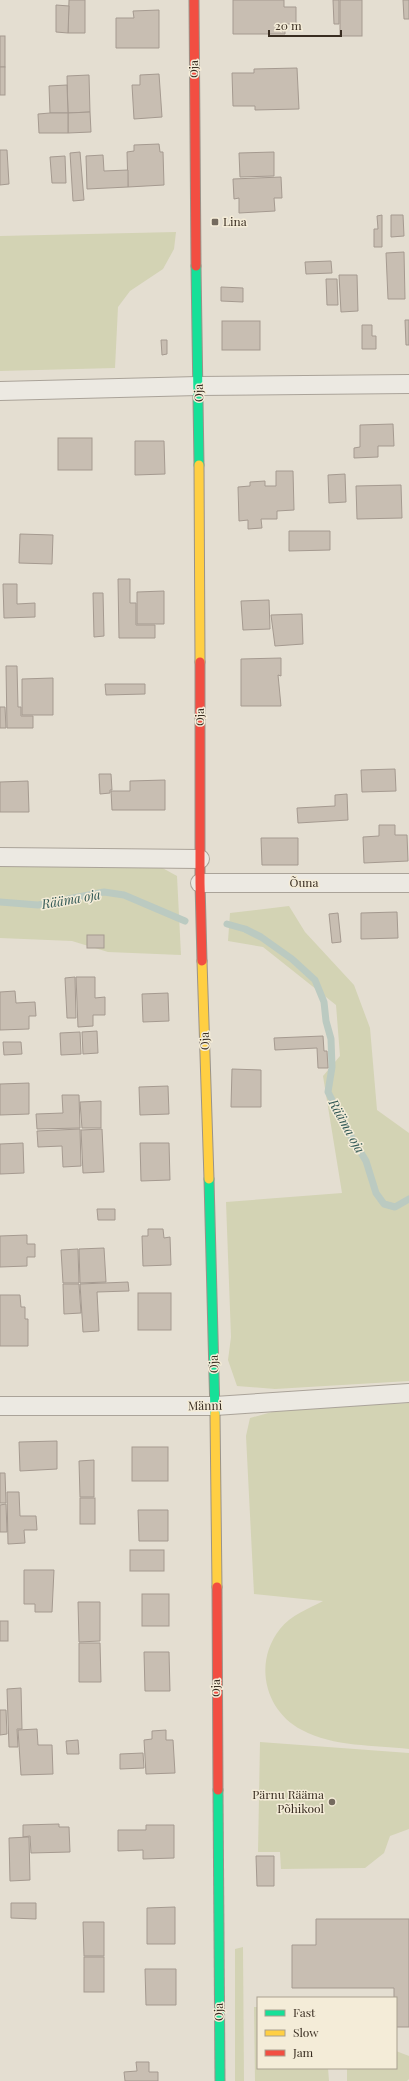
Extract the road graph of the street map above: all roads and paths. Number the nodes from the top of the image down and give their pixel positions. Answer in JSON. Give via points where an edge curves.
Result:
{"nodes":[{"id":1,"x":194,"y":0,"type":"edge"},
{"id":2,"x":409,"y":384,"type":"edge"},
{"id":3,"x":198,"y":386,"type":"junction"},
{"id":4,"x":0,"y":391,"type":"edge"},
{"id":5,"x":0,"y":857,"type":"edge"},
{"id":6,"x":200,"y":859,"type":"junction"},
{"id":7,"x":200,"y":883,"type":"junction"},
{"id":8,"x":409,"y":883,"type":"edge"},
{"id":9,"x":409,"y":1393,"type":"edge"},
{"id":10,"x":0,"y":1406,"type":"edge"},
{"id":11,"x":215,"y":1406,"type":"junction"},
{"id":12,"x":220,"y":2081,"type":"edge"}],
"edges":[{"from":1,"to":3,"type":"street","name":"Oja"},
{"from":2,"to":3,"type":"street"},
{"from":3,"to":4,"type":"street"},
{"from":3,"to":6,"type":"street","name":"Oja"},
{"from":5,"to":6,"type":"street"},
{"from":6,"to":7,"type":"street","name":"Oja"},
{"from":7,"to":8,"type":"street","name":"Õuna"},
{"from":7,"to":11,"type":"street","name":"Oja"},
{"from":9,"to":11,"type":"street","name":"Männi"},
{"from":10,"to":11,"type":"street","name":"Männi"},
{"from":11,"to":12,"type":"street","name":"Oja"}]}
